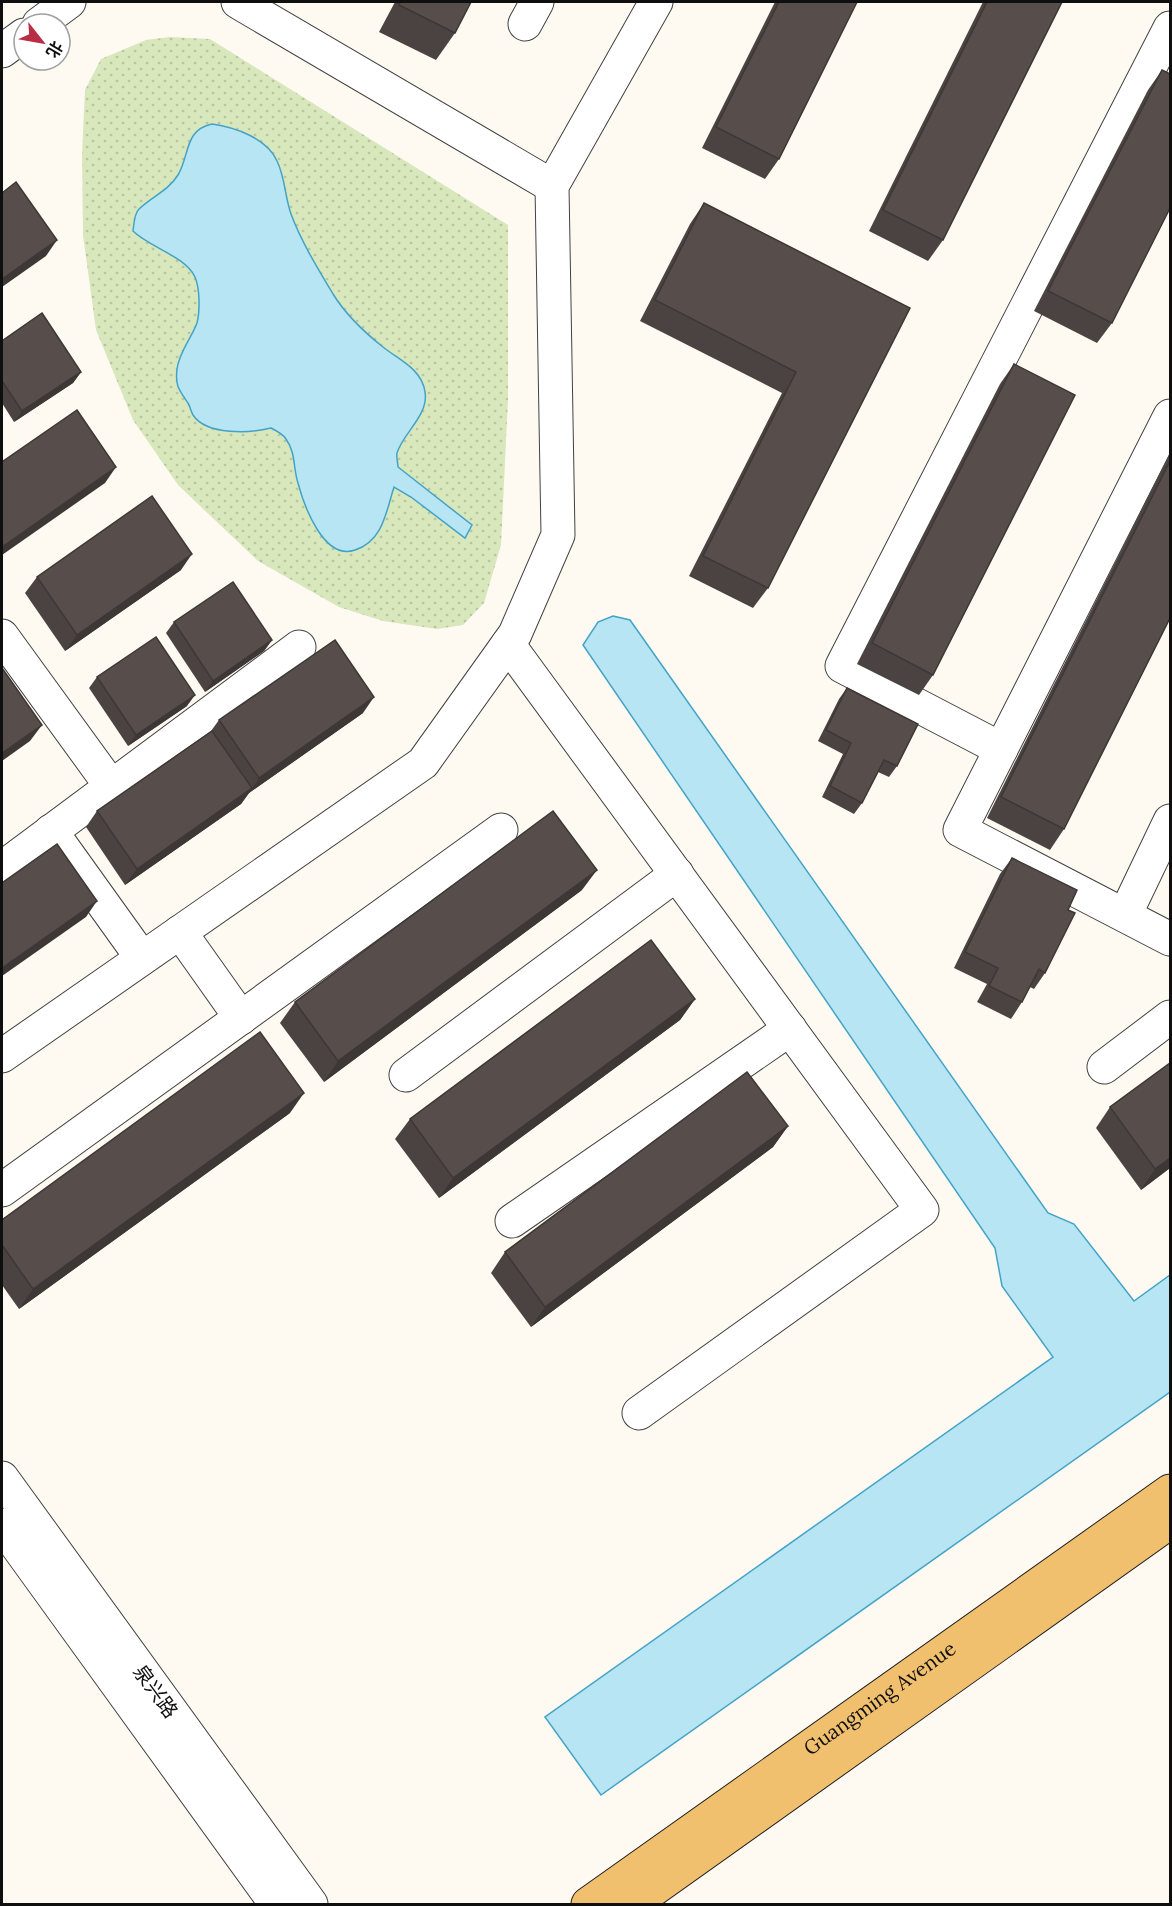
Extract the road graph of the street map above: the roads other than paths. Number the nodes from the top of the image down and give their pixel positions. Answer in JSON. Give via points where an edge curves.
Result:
{"nodes":[{"id":1,"x":69,"y":2,"type":"edge"},
{"id":2,"x":238,"y":2,"type":"edge"},
{"id":3,"x":656,"y":2,"type":"edge"},
{"id":4,"x":55,"y":12,"type":"edge"},
{"id":5,"x":1170,"y":28,"type":"edge"},
{"id":6,"x":552,"y":186,"type":"junction"},
{"id":7,"x":1170,"y":416,"type":"edge"},
{"id":8,"x":2,"y":636,"type":"edge"},
{"id":9,"x":508,"y":644,"type":"junction"},
{"id":10,"x":299,"y":647,"type":"dead end"},
{"id":11,"x":1001,"y":749,"type":"junction"},
{"id":12,"x":111,"y":786,"type":"junction"},
{"id":13,"x":1170,"y":821,"type":"edge"},
{"id":14,"x":501,"y":830,"type":"dead end"},
{"id":15,"x":51,"y":831,"type":"junction"},
{"id":16,"x":2,"y":868,"type":"edge"},
{"id":17,"x":677,"y":874,"type":"junction"},
{"id":18,"x":1125,"y":915,"type":"junction"},
{"id":19,"x":180,"y":932,"type":"junction"},
{"id":20,"x":1170,"y":939,"type":"edge"},
{"id":21,"x":142,"y":958,"type":"junction"},
{"id":22,"x":1170,"y":1017,"type":"edge"},
{"id":23,"x":241,"y":1018,"type":"junction"},
{"id":24,"x":790,"y":1029,"type":"junction"},
{"id":25,"x":2,"y":1056,"type":"edge"},
{"id":26,"x":1104,"y":1067,"type":"dead end"},
{"id":27,"x":406,"y":1075,"type":"dead end"},
{"id":28,"x":2,"y":1190,"type":"edge"},
{"id":29,"x":512,"y":1221,"type":"dead end"},
{"id":30,"x":639,"y":1413,"type":"dead end"},
{"id":31,"x":2,"y":1478,"type":"edge"},
{"id":32,"x":1170,"y":1491,"type":"edge"},
{"id":33,"x":1170,"y":1522,"type":"edge"},
{"id":34,"x":2,"y":1525,"type":"edge"},
{"id":35,"x":276,"y":1905,"type":"edge"},
{"id":36,"x":311,"y":1905,"type":"edge"},
{"id":37,"x":588,"y":1905,"type":"edge"},
{"id":38,"x":633,"y":1905,"type":"edge"}],
"edges":[{"from":1,"to":4,"type":"street"},
{"from":2,"to":6,"type":"street"},
{"from":3,"to":6,"type":"street"},
{"from":5,"to":11,"type":"street","via":[[842,666]]},
{"from":6,"to":9,"type":"street","via":[[558,535]]},
{"from":7,"to":11,"type":"street"},
{"from":8,"to":12,"type":"street"},
{"from":9,"to":17,"type":"street"},
{"from":9,"to":19,"type":"street","via":[[423,763]]},
{"from":10,"to":12,"type":"street"},
{"from":11,"to":18,"type":"street","via":[[960,831]]},
{"from":12,"to":15,"type":"street"},
{"from":13,"to":18,"type":"street"},
{"from":14,"to":23,"type":"street"},
{"from":15,"to":16,"type":"street"},
{"from":15,"to":21,"type":"street"},
{"from":17,"to":24,"type":"street"},
{"from":17,"to":27,"type":"street"},
{"from":18,"to":20,"type":"street"},
{"from":19,"to":21,"type":"street"},
{"from":19,"to":23,"type":"street"},
{"from":21,"to":25,"type":"street"},
{"from":22,"to":26,"type":"street"},
{"from":23,"to":28,"type":"street"},
{"from":24,"to":29,"type":"street"},
{"from":24,"to":30,"type":"street","via":[[922,1209]]},
{"from":31,"to":36,"type":"street","name":"泉兴路"},
{"from":32,"to":37,"type":"main road","name":"Guangming Avenue"},
{"from":33,"to":38,"type":"main road","name":"Guangming Avenue"},
{"from":34,"to":35,"type":"street","name":"泉兴路"}]}
